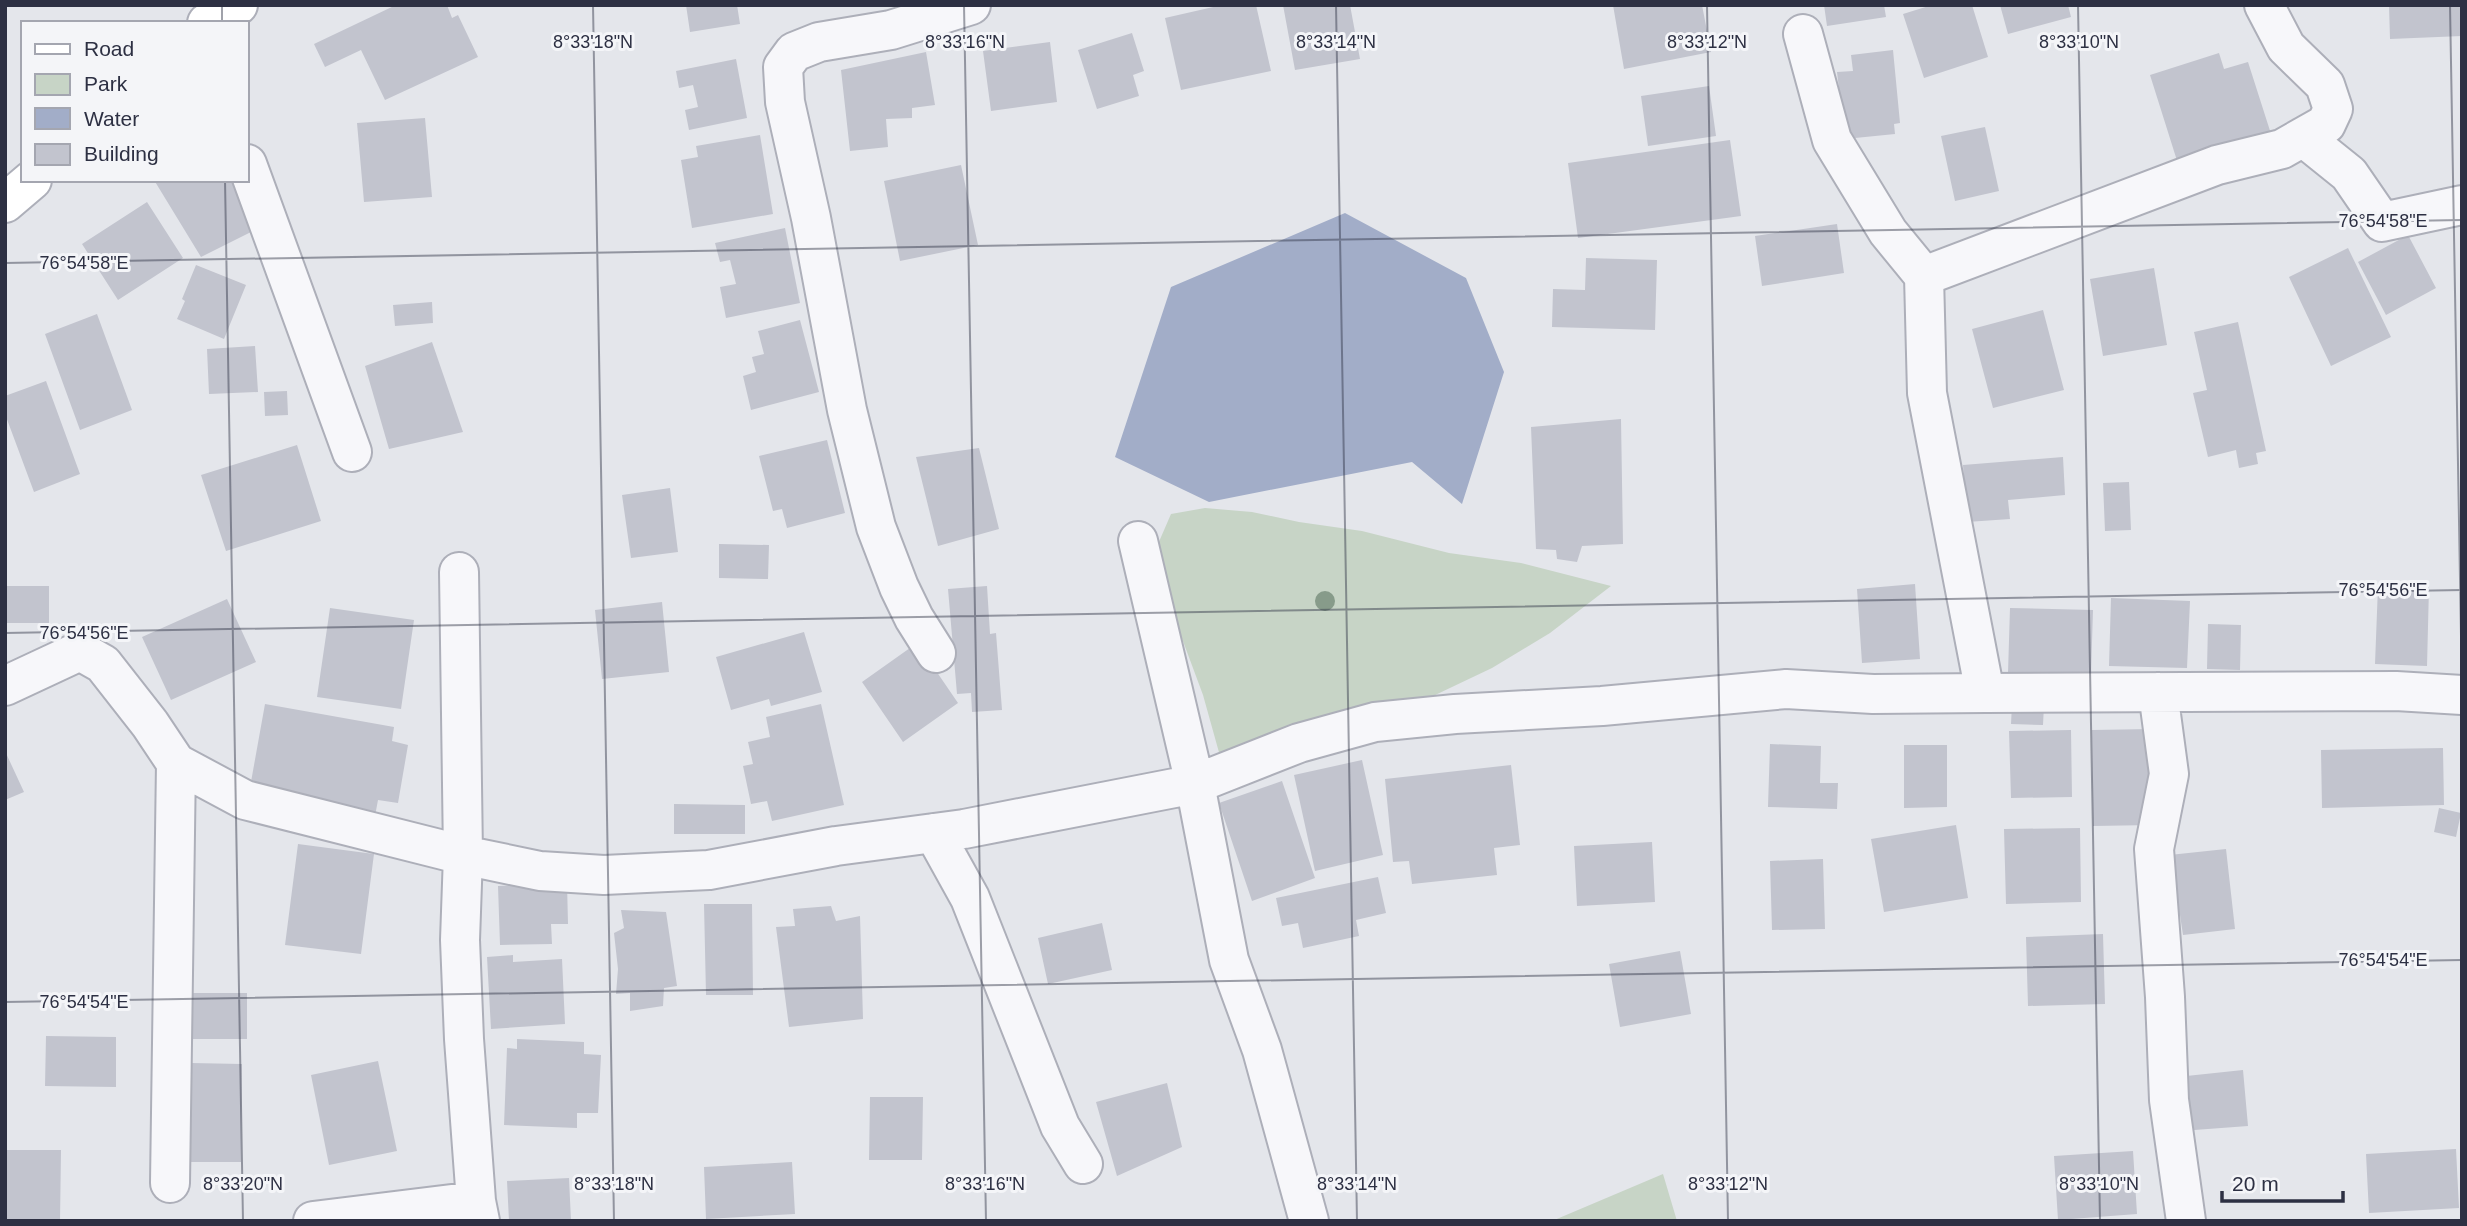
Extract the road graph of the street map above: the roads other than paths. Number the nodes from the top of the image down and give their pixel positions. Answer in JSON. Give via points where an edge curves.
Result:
{"nodes":[{"id":1,"x":238,"y":5,"type":"edge"},
{"id":2,"x":971,"y":5,"type":"edge"},
{"id":3,"x":2264,"y":5,"type":"edge"},
{"id":4,"x":210,"y":21,"type":"edge"},
{"id":5,"x":1803,"y":34,"type":"dead end"},
{"id":6,"x":2303,"y":137,"type":"junction"},
{"id":7,"x":248,"y":167,"type":"edge"},
{"id":8,"x":31,"y":182,"type":"edge"},
{"id":9,"x":5,"y":203,"type":"edge"},
{"id":10,"x":2462,"y":205,"type":"edge"},
{"id":11,"x":1924,"y":276,"type":"junction"},
{"id":12,"x":352,"y":452,"type":"dead end"},
{"id":13,"x":1138,"y":541,"type":"dead end"},
{"id":14,"x":458,"y":572,"type":"dead end"},
{"id":15,"x":936,"y":653,"type":"dead end"},
{"id":16,"x":5,"y":686,"type":"edge"},
{"id":17,"x":2158,"y":692,"type":"junction"},
{"id":18,"x":1985,"y":693,"type":"junction"},
{"id":19,"x":2461,"y":703,"type":"edge"},
{"id":20,"x":176,"y":762,"type":"junction"},
{"id":21,"x":1195,"y":784,"type":"junction"},
{"id":22,"x":934,"y":833,"type":"junction"},
{"id":23,"x":463,"y":855,"type":"junction"},
{"id":24,"x":1083,"y":1164,"type":"dead end"},
{"id":25,"x":170,"y":1183,"type":"dead end"},
{"id":26,"x":478,"y":1211,"type":"edge"},
{"id":27,"x":313,"y":1221,"type":"edge"},
{"id":28,"x":1309,"y":1221,"type":"edge"},
{"id":29,"x":2186,"y":1221,"type":"edge"}],
"edges":[{"from":1,"to":4,"type":"main road"},
{"from":2,"to":15,"type":"street","via":[[891,30],[819,42],[794,52],[783,67],[785,102],[847,410],[876,527],[899,587]]},
{"from":3,"to":6,"type":"street","via":[[2286,47],[2325,85],[2333,109],[2326,124]]},
{"from":5,"to":11,"type":"street","via":[[1832,140],[1888,232]]},
{"from":6,"to":10,"type":"street","via":[[2349,174],[2382,222]]},
{"from":6,"to":11,"type":"street","via":[[2282,149],[2217,165]]},
{"from":7,"to":12,"type":"street"},
{"from":8,"to":9,"type":"main road"},
{"from":11,"to":18,"type":"street","via":[[1927,393]]},
{"from":13,"to":21,"type":"street"},
{"from":14,"to":23,"type":"street"},
{"from":16,"to":20,"type":"street","via":[[80,651],[103,664]]},
{"from":17,"to":18,"type":"street"},
{"from":17,"to":19,"type":"street","via":[[2396,691]]},
{"from":17,"to":29,"type":"street","via":[[2169,774],[2154,849],[2169,1100]]},
{"from":18,"to":21,"type":"street","via":[[1873,694],[1786,688],[1388,721],[1299,743]]},
{"from":20,"to":23,"type":"street","via":[[245,800]]},
{"from":20,"to":25,"type":"street"},
{"from":21,"to":22,"type":"street"},
{"from":21,"to":28,"type":"street","via":[[1229,960],[1262,1050]]},
{"from":22,"to":23,"type":"street","via":[[836,845],[709,870],[604,876],[540,871]]},
{"from":22,"to":24,"type":"street","via":[[970,898],[1060,1126]]},
{"from":23,"to":26,"type":"street","via":[[464,1039]]},
{"from":26,"to":27,"type":"street"}]}
